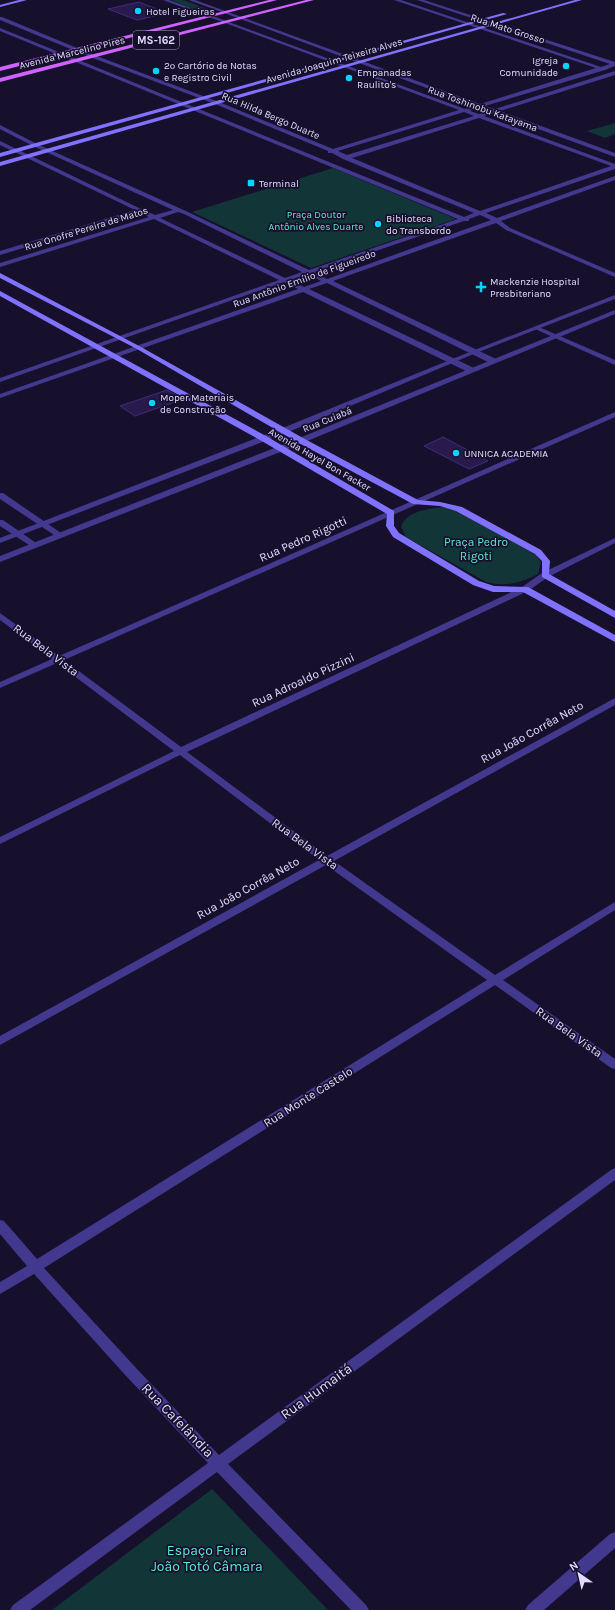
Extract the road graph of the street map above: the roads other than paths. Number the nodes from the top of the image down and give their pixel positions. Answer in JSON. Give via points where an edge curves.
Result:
{"nodes":[{"id":1,"x":25,"y":0,"type":"edge"},
{"id":2,"x":165,"y":0,"type":"edge"},
{"id":3,"x":190,"y":0,"type":"edge"},
{"id":4,"x":275,"y":0,"type":"edge"},
{"id":5,"x":312,"y":0,"type":"edge"},
{"id":6,"x":396,"y":0,"type":"edge"},
{"id":7,"x":418,"y":0,"type":"edge"},
{"id":8,"x":557,"y":0,"type":"edge"},
{"id":9,"x":580,"y":0,"type":"edge"},
{"id":10,"x":0,"y":6,"type":"edge"},
{"id":11,"x":224,"y":13,"type":"junction"},
{"id":12,"x":209,"y":17,"type":"junction"},
{"id":13,"x":0,"y":18,"type":"edge"},
{"id":14,"x":240,"y":18,"type":"junction"},
{"id":15,"x":481,"y":21,"type":"junction"},
{"id":16,"x":224,"y":22,"type":"junction"},
{"id":17,"x":468,"y":24,"type":"junction"},
{"id":18,"x":493,"y":25,"type":"junction"},
{"id":19,"x":480,"y":28,"type":"junction"},
{"id":20,"x":0,"y":29,"type":"edge"},
{"id":21,"x":76,"y":49,"type":"junction"},
{"id":22,"x":58,"y":54,"type":"junction"},
{"id":23,"x":92,"y":56,"type":"junction"},
{"id":24,"x":348,"y":58,"type":"junction"},
{"id":25,"x":75,"y":60,"type":"junction"},
{"id":26,"x":333,"y":62,"type":"junction"},
{"id":27,"x":360,"y":62,"type":"junction"},
{"id":28,"x":615,"y":64,"type":"edge"},
{"id":29,"x":345,"y":66,"type":"junction"},
{"id":30,"x":0,"y":68,"type":"edge"},
{"id":31,"x":602,"y":68,"type":"junction"},
{"id":32,"x":615,"y":73,"type":"edge"},
{"id":33,"x":0,"y":80,"type":"edge"},
{"id":34,"x":516,"y":94,"type":"junction"},
{"id":35,"x":203,"y":98,"type":"junction"},
{"id":36,"x":531,"y":100,"type":"junction"},
{"id":37,"x":217,"y":103,"type":"junction"},
{"id":38,"x":186,"y":104,"type":"junction"},
{"id":39,"x":479,"y":106,"type":"junction"},
{"id":40,"x":198,"y":108,"type":"junction"},
{"id":41,"x":463,"y":111,"type":"junction"},
{"id":42,"x":494,"y":111,"type":"junction"},
{"id":43,"x":478,"y":116,"type":"junction"},
{"id":44,"x":0,"y":127,"type":"edge"},
{"id":45,"x":0,"y":143,"type":"edge"},
{"id":46,"x":35,"y":145,"type":"junction"},
{"id":47,"x":15,"y":150,"type":"junction"},
{"id":48,"x":47,"y":151,"type":"junction"},
{"id":49,"x":331,"y":152,"type":"junction"},
{"id":50,"x":0,"y":155,"type":"edge"},
{"id":51,"x":615,"y":155,"type":"edge"},
{"id":52,"x":27,"y":156,"type":"junction"},
{"id":53,"x":315,"y":157,"type":"junction"},
{"id":54,"x":347,"y":158,"type":"junction"},
{"id":55,"x":330,"y":163,"type":"junction"},
{"id":56,"x":0,"y":164,"type":"edge"},
{"id":57,"x":615,"y":167,"type":"edge"},
{"id":58,"x":615,"y":178,"type":"edge"},
{"id":59,"x":162,"y":204,"type":"junction"},
{"id":60,"x":155,"y":206,"type":"dead end"},
{"id":61,"x":148,"y":208,"type":"dead end"},
{"id":62,"x":141,"y":210,"type":"junction"},
{"id":63,"x":178,"y":210,"type":"junction"},
{"id":64,"x":482,"y":214,"type":"junction"},
{"id":65,"x":156,"y":217,"type":"junction"},
{"id":66,"x":465,"y":219,"type":"junction"},
{"id":67,"x":496,"y":220,"type":"junction"},
{"id":68,"x":480,"y":225,"type":"junction"},
{"id":69,"x":508,"y":229,"type":"junction"},
{"id":70,"x":0,"y":253,"type":"edge"},
{"id":71,"x":0,"y":265,"type":"edge"},
{"id":72,"x":308,"y":272,"type":"junction"},
{"id":73,"x":0,"y":275,"type":"edge"},
{"id":74,"x":615,"y":275,"type":"edge"},
{"id":75,"x":285,"y":280,"type":"junction"},
{"id":76,"x":325,"y":280,"type":"junction"},
{"id":77,"x":303,"y":289,"type":"junction"},
{"id":78,"x":0,"y":293,"type":"edge"},
{"id":79,"x":615,"y":297,"type":"edge"},
{"id":80,"x":615,"y":312,"type":"edge"},
{"id":81,"x":537,"y":328,"type":"junction"},
{"id":82,"x":555,"y":336,"type":"junction"},
{"id":83,"x":120,"y":338,"type":"junction"},
{"id":84,"x":95,"y":347,"type":"junction"},
{"id":85,"x":139,"y":348,"type":"junction"},
{"id":86,"x":474,"y":352,"type":"junction"},
{"id":87,"x":114,"y":357,"type":"junction"},
{"id":88,"x":452,"y":361,"type":"junction"},
{"id":89,"x":493,"y":361,"type":"junction"},
{"id":90,"x":615,"y":363,"type":"edge"},
{"id":91,"x":471,"y":370,"type":"junction"},
{"id":92,"x":0,"y":380,"type":"edge"},
{"id":93,"x":406,"y":380,"type":"junction"},
{"id":94,"x":424,"y":390,"type":"junction"},
{"id":95,"x":0,"y":396,"type":"edge"},
{"id":96,"x":615,"y":414,"type":"edge"},
{"id":97,"x":283,"y":431,"type":"junction"},
{"id":98,"x":263,"y":438,"type":"junction"},
{"id":99,"x":300,"y":440,"type":"junction"},
{"id":100,"x":280,"y":449,"type":"junction"},
{"id":101,"x":0,"y":495,"type":"edge"},
{"id":102,"x":416,"y":502,"type":"junction"},
{"id":103,"x":391,"y":513,"type":"junction"},
{"id":104,"x":0,"y":522,"type":"edge"},
{"id":105,"x":42,"y":523,"type":"junction"},
{"id":106,"x":17,"y":534,"type":"junction"},
{"id":107,"x":60,"y":535,"type":"junction"},
{"id":108,"x":0,"y":540,"type":"edge"},
{"id":109,"x":615,"y":540,"type":"edge"},
{"id":110,"x":35,"y":545,"type":"junction"},
{"id":111,"x":0,"y":559,"type":"edge"},
{"id":112,"x":545,"y":575,"type":"junction"},
{"id":113,"x":526,"y":589,"type":"junction"},
{"id":114,"x":615,"y":615,"type":"edge"},
{"id":115,"x":0,"y":616,"type":"edge"},
{"id":116,"x":615,"y":639,"type":"edge"},
{"id":117,"x":59,"y":659,"type":"junction"},
{"id":118,"x":0,"y":685,"type":"edge"},
{"id":119,"x":615,"y":701,"type":"edge"},
{"id":120,"x":181,"y":752,"type":"junction"},
{"id":121,"x":0,"y":841,"type":"edge"},
{"id":122,"x":326,"y":860,"type":"junction"},
{"id":123,"x":615,"y":905,"type":"edge"},
{"id":124,"x":496,"y":981,"type":"junction"},
{"id":125,"x":0,"y":1041,"type":"edge"},
{"id":126,"x":615,"y":1065,"type":"edge"},
{"id":127,"x":615,"y":1173,"type":"edge"},
{"id":128,"x":0,"y":1225,"type":"edge"},
{"id":129,"x":35,"y":1267,"type":"junction"},
{"id":130,"x":0,"y":1289,"type":"edge"},
{"id":131,"x":218,"y":1462,"type":"junction"},
{"id":132,"x":615,"y":1539,"type":"edge"},
{"id":133,"x":18,"y":1610,"type":"edge"},
{"id":134,"x":361,"y":1610,"type":"edge"},
{"id":135,"x":533,"y":1610,"type":"edge"}],
"edges":[{"from":1,"to":10,"type":"main road"},
{"from":2,"to":12,"type":"street","name":"Rua Toshinobu Katayama"},
{"from":3,"to":11,"type":"street","name":"Rua Toshinobu Katayama"},
{"from":4,"to":11,"type":"main road","name":"Avenida Marcelino Pires","number":"MS-162"},
{"from":5,"to":14,"type":"main road","name":"Avenida Marcelino Pires","number":"MS-162"},
{"from":6,"to":17,"type":"street","name":"Rua Mato Grosso"},
{"from":7,"to":15,"type":"street","name":"Rua Mato Grosso"},
{"from":8,"to":15,"type":"main road","name":"Avenida Joaquim Teixeira Alves"},
{"from":9,"to":18,"type":"main road","name":"Avenida Joaquim Teixeira Alves"},
{"from":11,"to":12,"type":"main road","name":"Avenida Marcelino Pires","number":"MS-162"},
{"from":11,"to":14,"type":"street","name":"Rua Toshinobu Katayama"},
{"from":12,"to":16,"type":"street","name":"Rua Toshinobu Katayama"},
{"from":12,"to":21,"type":"main road","name":"Avenida Marcelino Pires","number":"MS-162"},
{"from":13,"to":21,"type":"street","name":"Rua Hilda Bergo Duarte"},
{"from":14,"to":16,"type":"main road","name":"Avenida Marcelino Pires","number":"MS-162"},
{"from":14,"to":24,"type":"street","name":"Rua Toshinobu Katayama"},
{"from":15,"to":17,"type":"main road","name":"Avenida Joaquim Teixeira Alves"},
{"from":15,"to":18,"type":"street","name":"Rua Mato Grosso"},
{"from":16,"to":23,"type":"main road","name":"Avenida Marcelino Pires","number":"MS-162"},
{"from":16,"to":26,"type":"street","name":"Rua Toshinobu Katayama"},
{"from":17,"to":19,"type":"street","name":"Rua Mato Grosso"},
{"from":17,"to":24,"type":"main road","name":"Avenida Joaquim Teixeira Alves"},
{"from":18,"to":19,"type":"main road","name":"Avenida Joaquim Teixeira Alves"},
{"from":18,"to":28,"type":"street","name":"Rua Mato Grosso"},
{"from":19,"to":27,"type":"main road","name":"Avenida Joaquim Teixeira Alves"},
{"from":19,"to":31,"type":"street","name":"Rua Mato Grosso"},
{"from":20,"to":22,"type":"street","name":"Rua Hilda Bergo Duarte"},
{"from":21,"to":22,"type":"main road","name":"Avenida Marcelino Pires","number":"MS-162"},
{"from":21,"to":23,"type":"street","name":"Rua Hilda Bergo Duarte"},
{"from":22,"to":25,"type":"street","name":"Rua Hilda Bergo Duarte"},
{"from":22,"to":30,"type":"main road","name":"Avenida Marcelino Pires","number":"MS-162"},
{"from":23,"to":25,"type":"main road","name":"Avenida Marcelino Pires","number":"MS-162"},
{"from":23,"to":35,"type":"street","name":"Rua Hilda Bergo Duarte"},
{"from":24,"to":26,"type":"main road","name":"Avenida Joaquim Teixeira Alves"},
{"from":24,"to":27,"type":"street","name":"Rua Toshinobu Katayama"},
{"from":25,"to":33,"type":"main road","name":"Avenida Marcelino Pires","number":"MS-162"},
{"from":25,"to":38,"type":"street","name":"Rua Hilda Bergo Duarte"},
{"from":26,"to":29,"type":"street","name":"Rua Toshinobu Katayama"},
{"from":26,"to":35,"type":"main road","name":"Avenida Joaquim Teixeira Alves"},
{"from":27,"to":29,"type":"main road","name":"Avenida Joaquim Teixeira Alves"},
{"from":27,"to":39,"type":"street","name":"Rua Toshinobu Katayama"},
{"from":28,"to":31,"type":"street"},
{"from":29,"to":37,"type":"main road","name":"Avenida Joaquim Teixeira Alves"},
{"from":29,"to":41,"type":"street","name":"Rua Toshinobu Katayama"},
{"from":31,"to":32,"type":"street","name":"Rua Mato Grosso"},
{"from":31,"to":34,"type":"street"},
{"from":32,"to":36,"type":"street"},
{"from":34,"to":36,"type":"street"},
{"from":34,"to":39,"type":"street"},
{"from":35,"to":37,"type":"street","name":"Rua Hilda Bergo Duarte"},
{"from":35,"to":38,"type":"main road","name":"Avenida Joaquim Teixeira Alves"},
{"from":36,"to":42,"type":"street"},
{"from":37,"to":40,"type":"main road","name":"Avenida Joaquim Teixeira Alves"},
{"from":37,"to":49,"type":"street","name":"Rua Hilda Bergo Duarte"},
{"from":38,"to":40,"type":"street","name":"Rua Hilda Bergo Duarte"},
{"from":38,"to":46,"type":"main road","name":"Avenida Joaquim Teixeira Alves"},
{"from":39,"to":41,"type":"street"},
{"from":39,"to":42,"type":"street","name":"Rua Toshinobu Katayama"},
{"from":40,"to":48,"type":"main road","name":"Avenida Joaquim Teixeira Alves"},
{"from":40,"to":53,"type":"street","name":"Rua Hilda Bergo Duarte"},
{"from":41,"to":43,"type":"street","name":"Rua Toshinobu Katayama"},
{"from":41,"to":49,"type":"street"},
{"from":42,"to":43,"type":"street"},
{"from":42,"to":51,"type":"street","name":"Rua Toshinobu Katayama"},
{"from":43,"to":54,"type":"street"},
{"from":43,"to":57,"type":"street","name":"Rua Toshinobu Katayama"},
{"from":44,"to":46,"type":"street"},
{"from":45,"to":47,"type":"street"},
{"from":46,"to":47,"type":"main road","name":"Avenida Joaquim Teixeira Alves"},
{"from":46,"to":48,"type":"street"},
{"from":47,"to":50,"type":"main road","name":"Avenida Joaquim Teixeira Alves"},
{"from":47,"to":52,"type":"street"},
{"from":48,"to":52,"type":"main road","name":"Avenida Joaquim Teixeira Alves"},
{"from":48,"to":59,"type":"street"},
{"from":49,"to":53,"type":"street"},
{"from":49,"to":54,"type":"street","name":"Rua Hilda Bergo Duarte"},
{"from":52,"to":56,"type":"main road","name":"Avenida Joaquim Teixeira Alves"},
{"from":52,"to":62,"type":"street"},
{"from":53,"to":55,"type":"street","name":"Rua Hilda Bergo Duarte"},
{"from":54,"to":55,"type":"street"},
{"from":54,"to":64,"type":"street","name":"Rua Hilda Bergo Duarte"},
{"from":55,"to":66,"type":"street","name":"Rua Hilda Bergo Duarte"},
{"from":57,"to":64,"type":"street","name":"Rua Antônio Emílio de Figueiredo"},
{"from":58,"to":67,"type":"street","name":"Rua Antônio Emílio de Figueiredo"},
{"from":59,"to":60,"type":"street","name":"Rua Onofre Pereira de Matos"},
{"from":59,"to":63,"type":"street"},
{"from":61,"to":62,"type":"street","name":"Rua Onofre Pereira de Matos"},
{"from":62,"to":65,"type":"street"},
{"from":62,"to":70,"type":"street","name":"Rua Onofre Pereira de Matos"},
{"from":63,"to":65,"type":"street","name":"Rua Onofre Pereira de Matos"},
{"from":63,"to":72,"type":"street"},
{"from":64,"to":66,"type":"street","name":"Rua Antônio Emílio de Figueiredo"},
{"from":64,"to":67,"type":"street","name":"Rua Hilda Bergo Duarte"},
{"from":65,"to":71,"type":"street","name":"Rua Onofre Pereira de Matos"},
{"from":65,"to":75,"type":"street"},
{"from":66,"to":68,"type":"street","name":"Rua Hilda Bergo Duarte"},
{"from":66,"to":72,"type":"street","name":"Rua Antônio Emílio de Figueiredo"},
{"from":67,"to":68,"type":"street","name":"Rua Antônio Emílio de Figueiredo"},
{"from":67,"to":69,"type":"street","name":"Rua Hilda Bergo Duarte"},
{"from":68,"to":69,"type":"street","name":"Rua Hilda Bergo Duarte"},
{"from":68,"to":76,"type":"street","name":"Rua Antônio Emílio de Figueiredo"},
{"from":69,"to":74,"type":"street","name":"Rua Hilda Bergo Duarte"},
{"from":72,"to":75,"type":"street","name":"Rua Antônio Emílio de Figueiredo"},
{"from":72,"to":76,"type":"street"},
{"from":73,"to":83,"type":"main road","name":"Avenida Hayel Bon Facker"},
{"from":75,"to":77,"type":"street"},
{"from":75,"to":83,"type":"street","name":"Rua Antônio Emílio de Figueiredo"},
{"from":76,"to":77,"type":"street","name":"Rua Antônio Emílio de Figueiredo"},
{"from":76,"to":86,"type":"street"},
{"from":77,"to":85,"type":"street","name":"Rua Antônio Emílio de Figueiredo"},
{"from":77,"to":88,"type":"street"},
{"from":78,"to":84,"type":"main road","name":"Avenida Hayel Bon Facker"},
{"from":79,"to":81,"type":"street","name":"Rua Cuiabá"},
{"from":80,"to":82,"type":"street","name":"Rua Cuiabá"},
{"from":81,"to":82,"type":"street"},
{"from":81,"to":86,"type":"street","name":"Rua Cuiabá"},
{"from":82,"to":89,"type":"street","name":"Rua Cuiabá"},
{"from":82,"to":90,"type":"street"},
{"from":83,"to":84,"type":"street","name":"Rua Antônio Emílio de Figueiredo"},
{"from":83,"to":85,"type":"main road","name":"Avenida Hayel Bon Facker"},
{"from":84,"to":87,"type":"main road","name":"Avenida Hayel Bon Facker"},
{"from":84,"to":92,"type":"street","name":"Rua Antônio Emílio de Figueiredo"},
{"from":85,"to":87,"type":"street","name":"Rua Antônio Emílio de Figueiredo"},
{"from":85,"to":97,"type":"main road","name":"Avenida Hayel Bon Facker"},
{"from":86,"to":88,"type":"street","name":"Rua Cuiabá"},
{"from":86,"to":89,"type":"street"},
{"from":87,"to":95,"type":"street","name":"Rua Antônio Emílio de Figueiredo"},
{"from":87,"to":98,"type":"main road","name":"Avenida Hayel Bon Facker"},
{"from":88,"to":91,"type":"street"},
{"from":88,"to":93,"type":"street","name":"Rua Cuiabá"},
{"from":89,"to":91,"type":"street","name":"Rua Cuiabá"},
{"from":91,"to":94,"type":"street","name":"Rua Cuiabá"},
{"from":93,"to":94,"type":"street"},
{"from":93,"to":97,"type":"street","name":"Rua Cuiabá"},
{"from":94,"to":99,"type":"street","name":"Rua Cuiabá"},
{"from":96,"to":102,"type":"street","name":"Rua Pedro Rigotti"},
{"from":97,"to":98,"type":"street","name":"Rua Cuiabá"},
{"from":97,"to":99,"type":"main road","name":"Avenida Hayel Bon Facker"},
{"from":98,"to":100,"type":"main road","name":"Avenida Hayel Bon Facker"},
{"from":98,"to":105,"type":"street","name":"Rua Cuiabá"},
{"from":99,"to":100,"type":"street","name":"Rua Cuiabá"},
{"from":99,"to":102,"type":"main road","name":"Avenida Hayel Bon Facker"},
{"from":100,"to":103,"type":"main road","name":"Avenida Hayel Bon Facker"},
{"from":100,"to":107,"type":"street","name":"Rua Cuiabá"},
{"from":101,"to":105,"type":"street"},
{"from":102,"to":103,"type":"street","name":"Rua Pedro Rigotti"},
{"from":102,"to":112,"type":"main road","name":"Avenida Hayel Bon Facker","via":[[459,509],[538,552],[546,561]]},
{"from":103,"to":113,"type":"main road","via":[[390,526],[396,535],[476,583],[493,589]]},
{"from":103,"to":117,"type":"street","name":"Rua Pedro Rigotti"},
{"from":104,"to":106,"type":"street"},
{"from":105,"to":106,"type":"street","name":"Rua Cuiabá"},
{"from":105,"to":107,"type":"street"},
{"from":106,"to":108,"type":"street","name":"Rua Cuiabá"},
{"from":106,"to":110,"type":"street"},
{"from":107,"to":110,"type":"street","name":"Rua Cuiabá"},
{"from":109,"to":112,"type":"street","name":"Rua Adroaldo Pizzini"},
{"from":110,"to":111,"type":"street","name":"Rua Cuiabá"},
{"from":112,"to":113,"type":"street","name":"Rua Adroaldo Pizzini"},
{"from":112,"to":114,"type":"main road"},
{"from":113,"to":116,"type":"main road"},
{"from":113,"to":120,"type":"street","name":"Rua Adroaldo Pizzini"},
{"from":115,"to":117,"type":"street","name":"Rua Bela Vista"},
{"from":117,"to":118,"type":"street","name":"Rua Pedro Rigotti"},
{"from":117,"to":120,"type":"street","name":"Rua Bela Vista"},
{"from":119,"to":122,"type":"street","name":"Rua João Corrêa Neto"},
{"from":120,"to":121,"type":"street","name":"Rua Adroaldo Pizzini"},
{"from":120,"to":122,"type":"street","name":"Rua Bela Vista"},
{"from":122,"to":124,"type":"street","name":"Rua Bela Vista"},
{"from":122,"to":125,"type":"street","name":"Rua João Corrêa Neto"},
{"from":123,"to":124,"type":"street","name":"Rua Monte Castelo"},
{"from":124,"to":126,"type":"street","name":"Rua Bela Vista"},
{"from":124,"to":129,"type":"street","name":"Rua Monte Castelo"},
{"from":127,"to":131,"type":"street","name":"Rua Humaitá"},
{"from":128,"to":129,"type":"street","name":"Rua Cafelândia"},
{"from":129,"to":130,"type":"street","name":"Rua Monte Castelo"},
{"from":129,"to":131,"type":"street","name":"Rua Cafelândia"},
{"from":131,"to":133,"type":"street","name":"Rua Humaitá"},
{"from":131,"to":134,"type":"street","name":"Rua Cafelândia"},
{"from":132,"to":135,"type":"street"}]}
